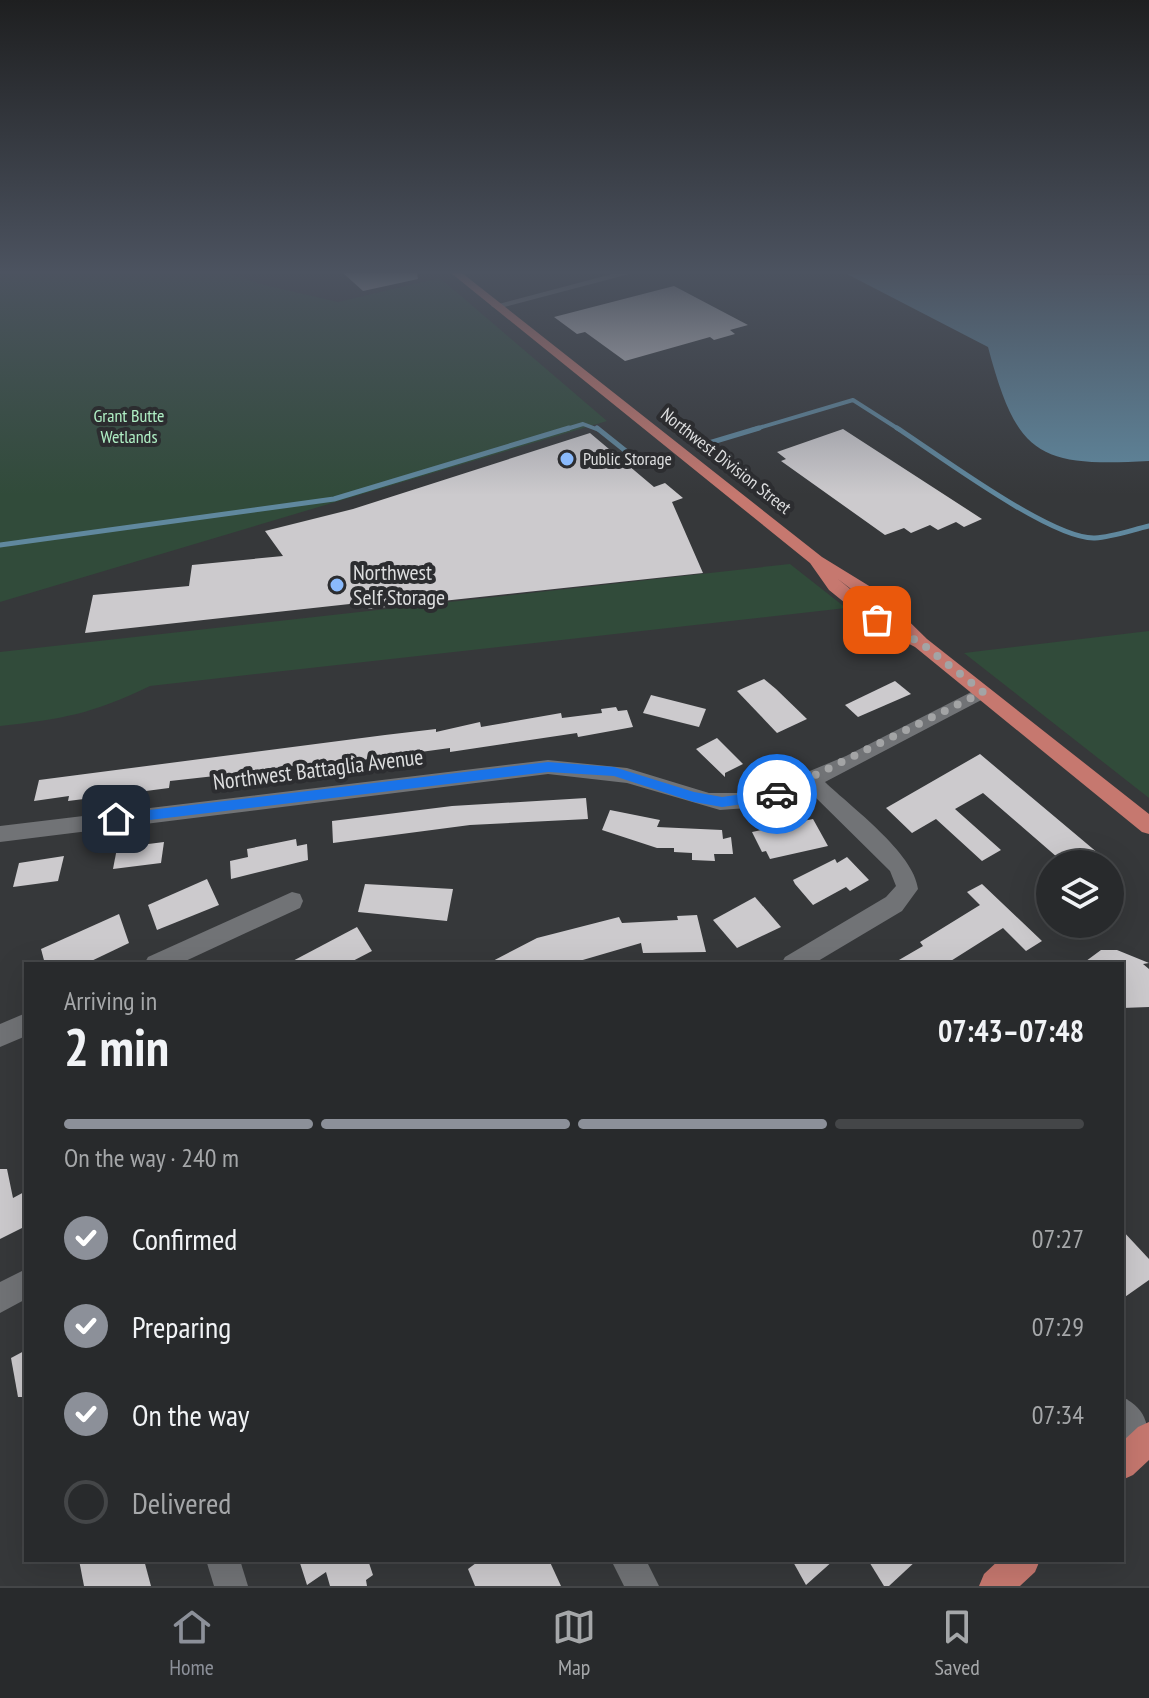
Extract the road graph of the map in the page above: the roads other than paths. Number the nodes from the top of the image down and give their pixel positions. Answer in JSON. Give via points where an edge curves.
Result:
{"nodes":[{"id":1,"x":549,"y":347,"type":"edge"},
{"id":2,"x":983,"y":692,"type":"junction"},
{"id":3,"x":810,"y":780,"type":"junction"},
{"id":4,"x":1149,"y":826,"type":"edge"},
{"id":5,"x":0,"y":834,"type":"edge"},
{"id":6,"x":292,"y":901,"type":"dead end"},
{"id":7,"x":160,"y":962,"type":"edge"},
{"id":8,"x":796,"y":962,"type":"edge"},
{"id":9,"x":24,"y":1025,"type":"edge"},
{"id":10,"x":0,"y":1036,"type":"edge"},
{"id":11,"x":24,"y":1284,"type":"edge"},
{"id":12,"x":0,"y":1298,"type":"edge"},
{"id":13,"x":1124,"y":1415,"type":"edge"},
{"id":14,"x":1147,"y":1440,"type":"edge"},
{"id":15,"x":1124,"y":1462,"type":"edge"},
{"id":16,"x":224,"y":1562,"type":"edge"},
{"id":17,"x":629,"y":1562,"type":"edge"},
{"id":18,"x":1021,"y":1562,"type":"edge"},
{"id":19,"x":231,"y":1586,"type":"edge"},
{"id":20,"x":642,"y":1586,"type":"edge"},
{"id":21,"x":996,"y":1586,"type":"edge"}],
"edges":[{"from":1,"to":2,"type":"main road","name":"Northwest Division Street","via":[[816,560],[835,586],[877,620],[921,643]]},
{"from":2,"to":3,"type":"street","name":"Northwest Battaglia Avenue"},
{"from":2,"to":4,"type":"main road","name":"Northwest Division Street"},
{"from":3,"to":5,"type":"street","name":"Northwest Battaglia Avenue","via":[[764,798],[722,802],[694,797],[646,770],[502,770]]},
{"from":3,"to":8,"type":"street","via":[[898,865],[907,889],[894,904]]},
{"from":6,"to":7,"type":"street"},
{"from":9,"to":10,"type":"street"},
{"from":11,"to":12,"type":"street"},
{"from":13,"to":14,"type":"street"},
{"from":14,"to":15,"type":"main road"},
{"from":16,"to":19,"type":"street"},
{"from":17,"to":20,"type":"street"},
{"from":18,"to":21,"type":"main road"}]}
